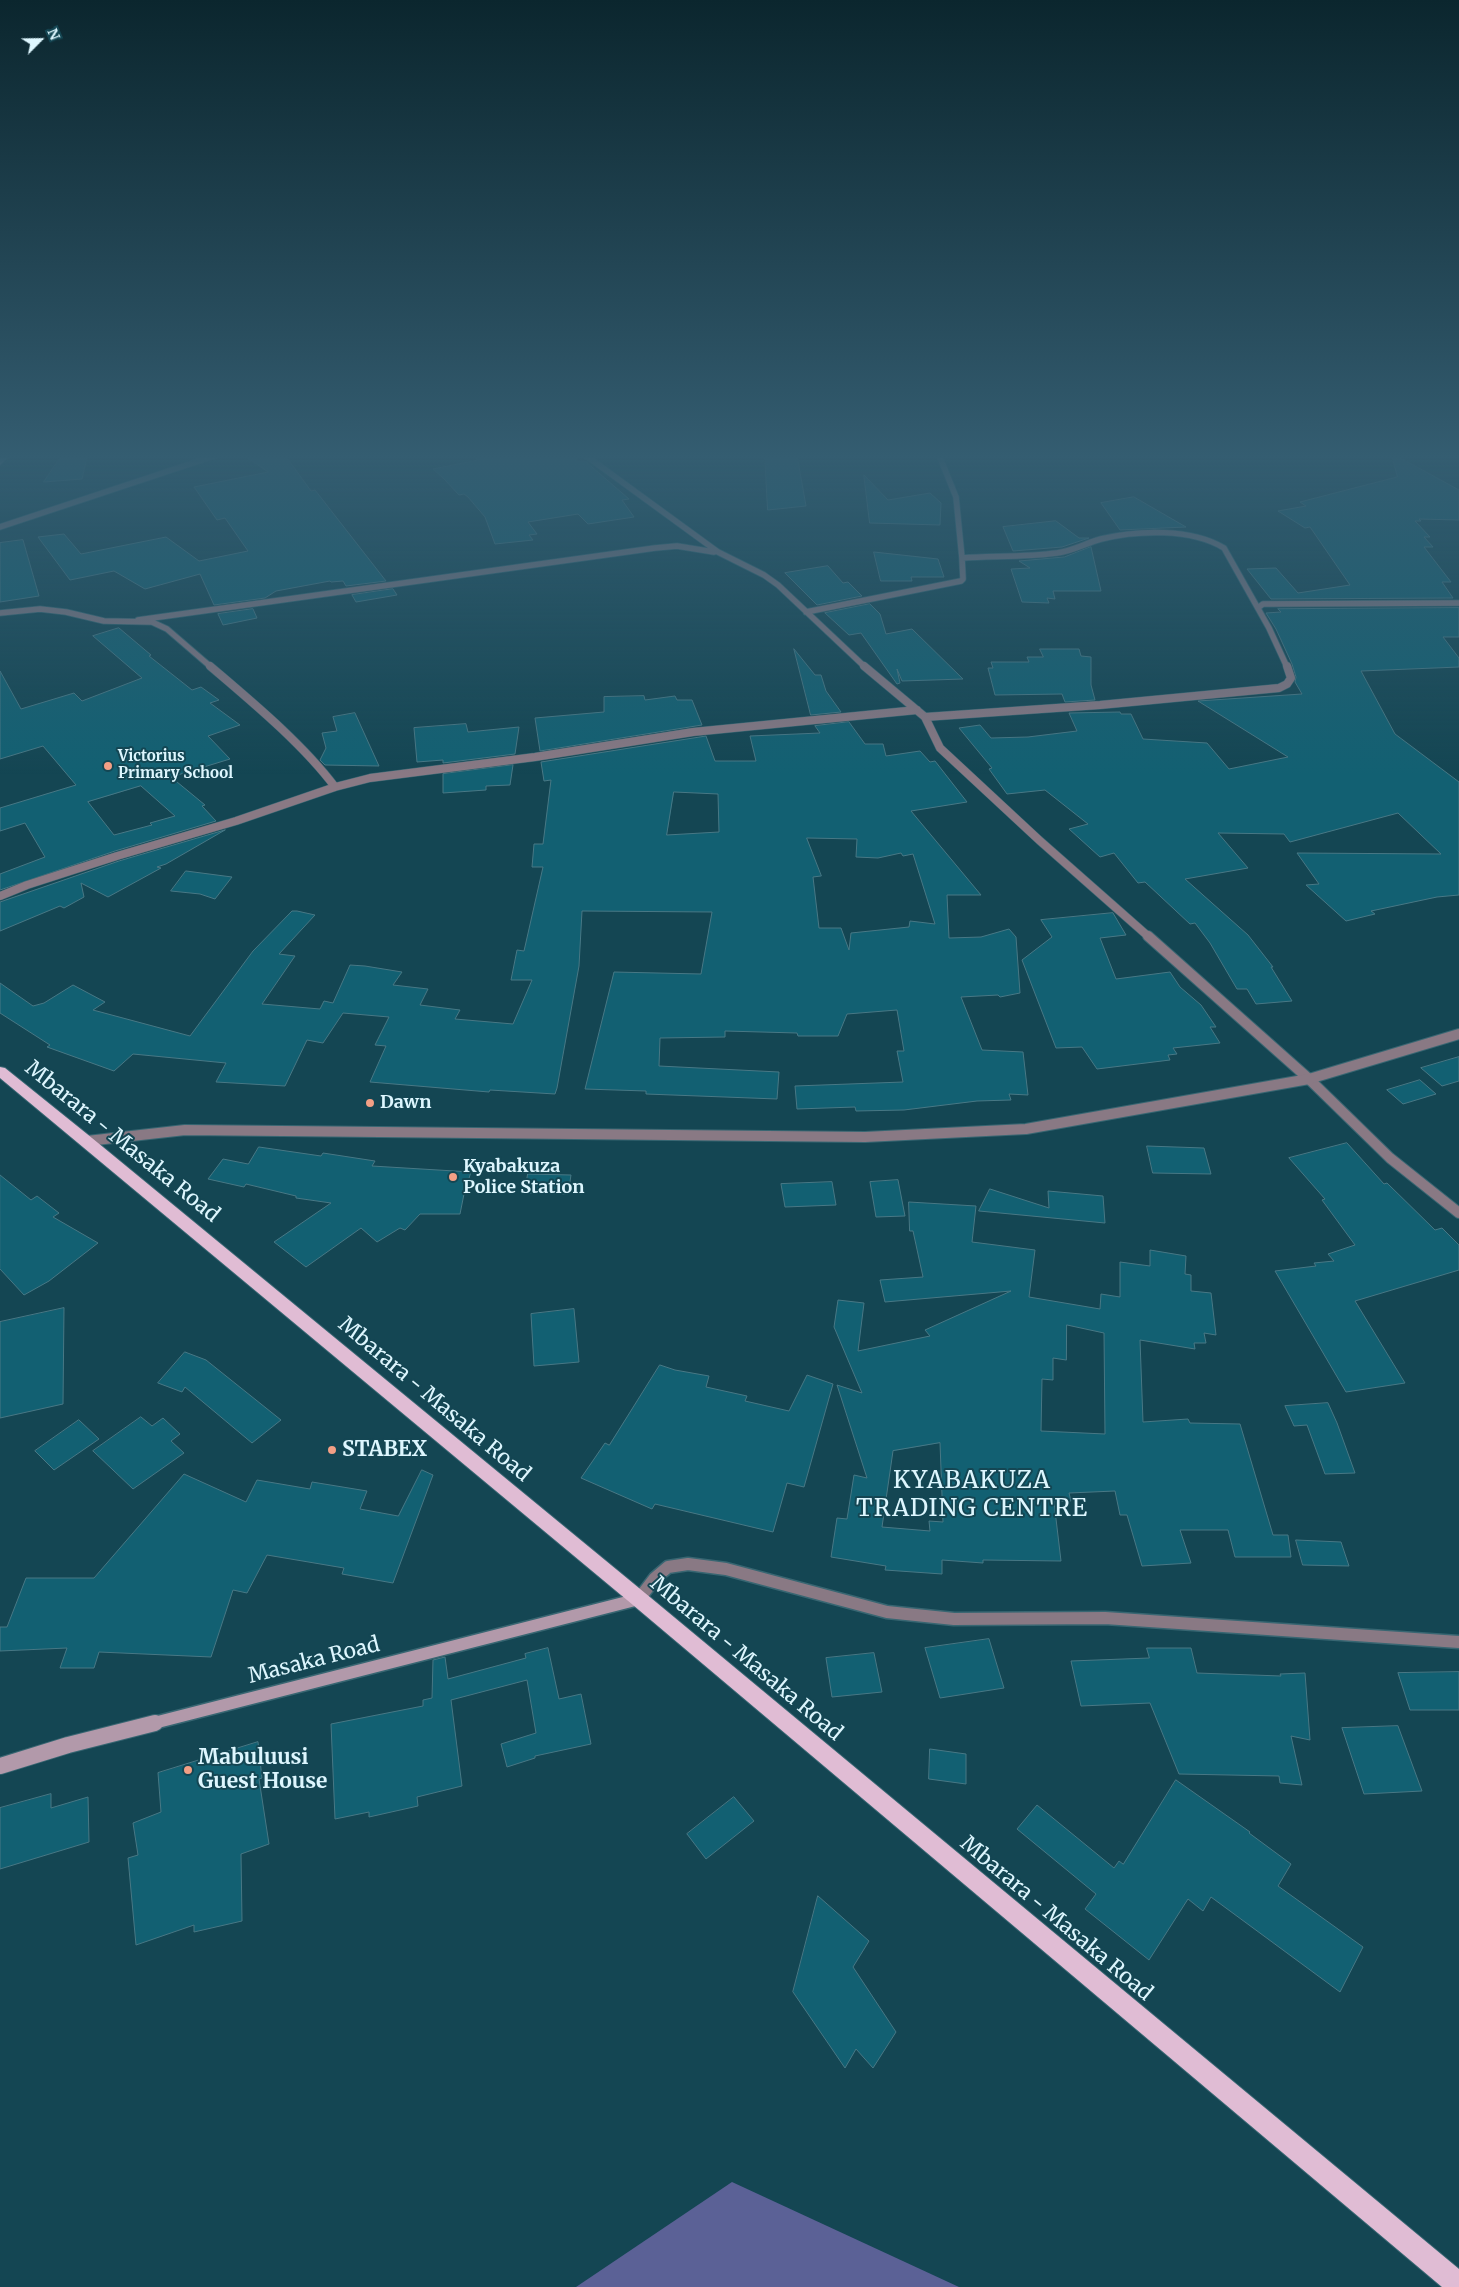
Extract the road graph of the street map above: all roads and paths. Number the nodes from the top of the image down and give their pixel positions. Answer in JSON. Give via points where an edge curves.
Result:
{"nodes":[{"id":1,"x":562,"y":562,"type":"edge"},
{"id":2,"x":737,"y":562,"type":"edge"},
{"id":3,"x":962,"y":562,"type":"edge"},
{"id":4,"x":1232,"y":562,"type":"edge"},
{"id":5,"x":1459,"y":603,"type":"edge"},
{"id":6,"x":1259,"y":607,"type":"junction"},
{"id":7,"x":806,"y":612,"type":"junction"},
{"id":8,"x":0,"y":613,"type":"edge"},
{"id":9,"x":138,"y":620,"type":"junction"},
{"id":10,"x":917,"y":710,"type":"junction"},
{"id":11,"x":926,"y":717,"type":"junction"},
{"id":12,"x":335,"y":787,"type":"junction"},
{"id":13,"x":0,"y":896,"type":"edge"},
{"id":14,"x":1459,"y":1034,"type":"edge"},
{"id":15,"x":0,"y":1071,"type":"edge"},
{"id":16,"x":1309,"y":1079,"type":"junction"},
{"id":17,"x":87,"y":1141,"type":"junction"},
{"id":18,"x":1459,"y":1213,"type":"edge"},
{"id":19,"x":639,"y":1599,"type":"junction"},
{"id":20,"x":1459,"y":1642,"type":"edge"},
{"id":21,"x":0,"y":1766,"type":"edge"},
{"id":22,"x":1459,"y":2285,"type":"edge"}],
"edges":[{"from":1,"to":9,"type":"street"},
{"from":2,"to":7,"type":"street","via":[[778,585]]},
{"from":3,"to":7,"type":"street","via":[[961,582]]},
{"from":4,"to":6,"type":"street"},
{"from":5,"to":6,"type":"street","via":[[1263,604]]},
{"from":6,"to":11,"type":"street","via":[[1291,678],[1279,688]]},
{"from":7,"to":10,"type":"street"},
{"from":8,"to":9,"type":"street","via":[[40,610],[104,620]]},
{"from":9,"to":12,"type":"street","via":[[167,629],[256,706],[324,772]]},
{"from":10,"to":11,"type":"street"},
{"from":10,"to":12,"type":"street","via":[[693,732],[536,757],[370,778]]},
{"from":11,"to":16,"type":"street","via":[[940,748]]},
{"from":12,"to":13,"type":"street"},
{"from":14,"to":16,"type":"street"},
{"from":15,"to":17,"type":"highway","name":"Mbarara - Masaka Road"},
{"from":16,"to":17,"type":"street","via":[[1007,1130],[865,1137],[185,1130]]},
{"from":16,"to":18,"type":"street","via":[[1390,1158]]},
{"from":17,"to":19,"type":"highway","name":"Mbarara - Masaka Road"},
{"from":19,"to":20,"type":"street","via":[[668,1567],[688,1564],[726,1569],[887,1612],[954,1619],[1105,1618]]},
{"from":19,"to":21,"type":"main road","name":"Masaka Road","via":[[68,1745]]},
{"from":19,"to":22,"type":"highway","name":"Mbarara - Masaka Road"}]}
